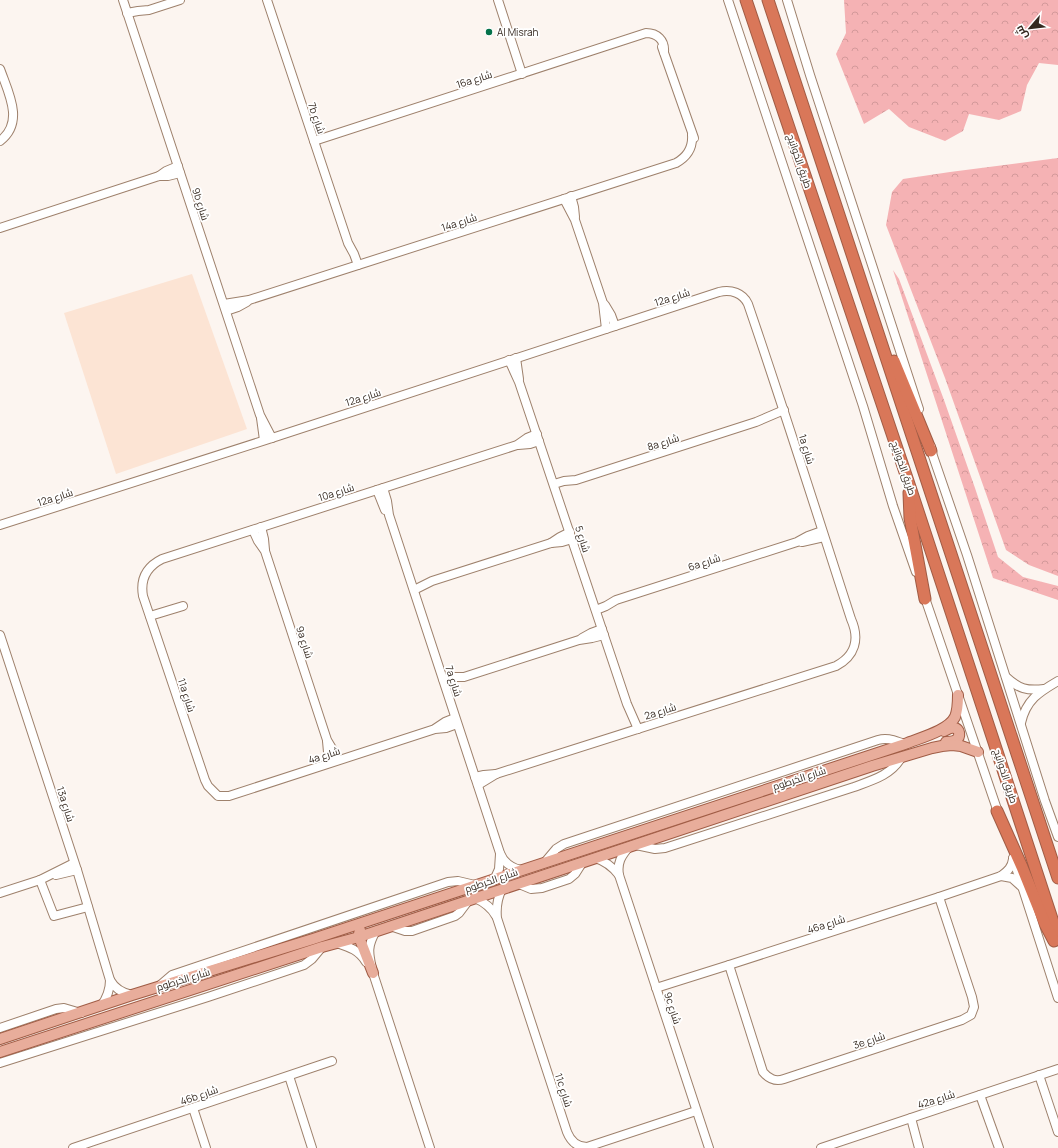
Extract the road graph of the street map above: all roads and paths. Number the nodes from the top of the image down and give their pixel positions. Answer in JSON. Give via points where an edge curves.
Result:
{"nodes":[{"id":1,"x":122,"y":0,"type":"edge"},
{"id":2,"x":180,"y":0,"type":"edge"},
{"id":3,"x":267,"y":0,"type":"edge"},
{"id":4,"x":498,"y":0,"type":"edge"},
{"id":5,"x":728,"y":0,"type":"edge"},
{"id":6,"x":746,"y":0,"type":"edge"},
{"id":7,"x":768,"y":0,"type":"edge"},
{"id":8,"x":787,"y":0,"type":"edge"},
{"id":9,"x":128,"y":16,"type":"junction"},
{"id":10,"x":0,"y":69,"type":"edge"},
{"id":11,"x":522,"y":74,"type":"junction"},
{"id":12,"x":0,"y":141,"type":"edge"},
{"id":13,"x":314,"y":141,"type":"junction"},
{"id":14,"x":692,"y":151,"type":"joint"},
{"id":15,"x":179,"y":170,"type":"junction"},
{"id":16,"x":568,"y":198,"type":"junction"},
{"id":17,"x":0,"y":228,"type":"edge"},
{"id":18,"x":355,"y":266,"type":"junction"},
{"id":19,"x":733,"y":292,"type":"joint"},
{"id":20,"x":603,"y":303,"type":"junction"},
{"id":21,"x":225,"y":308,"type":"junction"},
{"id":22,"x":871,"y":309,"type":"junction"},
{"id":23,"x":615,"y":326,"type":"junction"},
{"id":24,"x":606,"y":329,"type":"junction"},
{"id":25,"x":512,"y":359,"type":"junction"},
{"id":26,"x":785,"y":413,"type":"junction"},
{"id":27,"x":538,"y":438,"type":"junction"},
{"id":28,"x":268,"y":439,"type":"junction"},
{"id":29,"x":931,"y":451,"type":"junction"},
{"id":30,"x":910,"y":487,"type":"junction"},
{"id":31,"x":555,"y":488,"type":"junction"},
{"id":32,"x":380,"y":489,"type":"junction"},
{"id":33,"x":0,"y":525,"type":"edge"},
{"id":34,"x":257,"y":529,"type":"junction"},
{"id":35,"x":823,"y":534,"type":"junction"},
{"id":36,"x":571,"y":536,"type":"junction"},
{"id":37,"x":144,"y":570,"type":"joint"},
{"id":38,"x":412,"y":587,"type":"junction"},
{"id":39,"x":925,"y":599,"type":"junction"},
{"id":40,"x":183,"y":606,"type":"dead end"},
{"id":41,"x":594,"y":607,"type":"junction"},
{"id":42,"x":150,"y":616,"type":"junction"},
{"id":43,"x":603,"y":632,"type":"junction"},
{"id":44,"x":0,"y":635,"type":"edge"},
{"id":45,"x":852,"y":646,"type":"joint"},
{"id":46,"x":1005,"y":676,"type":"junction"},
{"id":47,"x":464,"y":677,"type":"junction"},
{"id":48,"x":443,"y":679,"type":"junction"},
{"id":49,"x":1058,"y":681,"type":"edge"},
{"id":50,"x":445,"y":687,"type":"junction"},
{"id":51,"x":1045,"y":689,"type":"junction"},
{"id":52,"x":958,"y":695,"type":"junction"},
{"id":53,"x":456,"y":721,"type":"junction"},
{"id":54,"x":1020,"y":724,"type":"junction"},
{"id":55,"x":635,"y":730,"type":"junction"},
{"id":56,"x":929,"y":735,"type":"junction"},
{"id":57,"x":327,"y":740,"type":"junction"},
{"id":58,"x":905,"y":744,"type":"junction"},
{"id":59,"x":932,"y":748,"type":"junction"},
{"id":60,"x":978,"y":752,"type":"junction"},
{"id":61,"x":901,"y":758,"type":"junction"},
{"id":62,"x":338,"y":760,"type":"junction"},
{"id":63,"x":329,"y":763,"type":"junction"},
{"id":64,"x":476,"y":781,"type":"junction"},
{"id":65,"x":218,"y":796,"type":"joint"},
{"id":66,"x":719,"y":805,"type":"junction"},
{"id":67,"x":997,"y":812,"type":"junction"},
{"id":68,"x":696,"y":825,"type":"junction"},
{"id":69,"x":1058,"y":838,"type":"edge"},
{"id":70,"x":632,"y":846,"type":"junction"},
{"id":71,"x":500,"y":853,"type":"junction"},
{"id":72,"x":595,"y":858,"type":"junction"},
{"id":73,"x":1013,"y":859,"type":"junction"},
{"id":74,"x":545,"y":862,"type":"junction"},
{"id":75,"x":76,"y":866,"type":"junction"},
{"id":76,"x":521,"y":870,"type":"junction"},
{"id":77,"x":619,"y":875,"type":"junction"},
{"id":78,"x":1001,"y":876,"type":"junction"},
{"id":79,"x":495,"y":878,"type":"junction"},
{"id":80,"x":1058,"y":878,"type":"edge"},
{"id":81,"x":40,"y":880,"type":"junction"},
{"id":82,"x":475,"y":885,"type":"junction"},
{"id":83,"x":502,"y":890,"type":"junction"},
{"id":84,"x":1024,"y":891,"type":"junction"},
{"id":85,"x":0,"y":893,"type":"edge"},
{"id":86,"x":939,"y":897,"type":"junction"},
{"id":87,"x":472,"y":899,"type":"junction"},
{"id":88,"x":427,"y":902,"type":"junction"},
{"id":89,"x":88,"y":907,"type":"junction"},
{"id":90,"x":497,"y":918,"type":"junction"},
{"id":91,"x":376,"y":931,"type":"junction"},
{"id":92,"x":359,"y":937,"type":"junction"},
{"id":93,"x":1058,"y":938,"type":"edge"},
{"id":94,"x":336,"y":943,"type":"junction"},
{"id":95,"x":1058,"y":945,"type":"edge"},
{"id":96,"x":322,"y":947,"type":"junction"},
{"id":97,"x":729,"y":965,"type":"junction"},
{"id":98,"x":372,"y":973,"type":"junction"},
{"id":99,"x":110,"y":980,"type":"junction"},
{"id":100,"x":158,"y":987,"type":"junction"},
{"id":101,"x":656,"y":988,"type":"junction"},
{"id":102,"x":132,"y":995,"type":"junction"},
{"id":103,"x":1058,"y":998,"type":"edge"},
{"id":104,"x":101,"y":1006,"type":"junction"},
{"id":105,"x":81,"y":1013,"type":"junction"},
{"id":106,"x":0,"y":1028,"type":"edge"},
{"id":107,"x":0,"y":1039,"type":"edge"},
{"id":108,"x":0,"y":1052,"type":"edge"},
{"id":109,"x":332,"y":1061,"type":"dead end"},
{"id":110,"x":0,"y":1063,"type":"edge"},
{"id":111,"x":1058,"y":1069,"type":"edge"},
{"id":112,"x":289,"y":1076,"type":"junction"},
{"id":113,"x":1039,"y":1076,"type":"junction"},
{"id":114,"x":980,"y":1095,"type":"junction"},
{"id":115,"x":193,"y":1108,"type":"junction"},
{"id":116,"x":696,"y":1111,"type":"junction"},
{"id":117,"x":909,"y":1119,"type":"junction"},
{"id":118,"x":1058,"y":1132,"type":"edge"},
{"id":119,"x":99,"y":1144,"type":"edge"},
{"id":120,"x":74,"y":1148,"type":"edge"},
{"id":121,"x":206,"y":1148,"type":"edge"},
{"id":122,"x":312,"y":1148,"type":"edge"},
{"id":123,"x":430,"y":1148,"type":"edge"},
{"id":124,"x":708,"y":1148,"type":"edge"},
{"id":125,"x":821,"y":1148,"type":"edge"},
{"id":126,"x":918,"y":1148,"type":"edge"},
{"id":127,"x":999,"y":1148,"type":"edge"}],
"edges":[{"from":1,"to":9,"type":"street","name":"9b شارع"},
{"from":2,"to":9,"type":"street","via":[[149,10],[138,10]]},
{"from":3,"to":13,"type":"street","name":"7b شارع"},
{"from":4,"to":11,"type":"street"},
{"from":5,"to":39,"type":"street","via":[[864,406],[893,506]]},
{"from":6,"to":30,"type":"highway","name":"طريق الخوانيج"},
{"from":7,"to":22,"type":"highway","name":"طريق الخوانيج"},
{"from":8,"to":29,"type":"street"},
{"from":9,"to":15,"type":"street","name":"9b شارع"},
{"from":10,"to":12,"type":"street","via":[[18,120],[10,138]]},
{"from":11,"to":13,"type":"street","name":"16a شارع"},
{"from":11,"to":14,"type":"street","name":"16a شارع","via":[[649,33],[656,38],[664,52],[692,135]]},
{"from":13,"to":18,"type":"street","name":"7b شارع"},
{"from":14,"to":16,"type":"street","name":"14a شارع","via":[[691,157],[685,161]]},
{"from":15,"to":17,"type":"street","via":[[168,176],[159,176]]},
{"from":15,"to":21,"type":"street","name":"9b شارع"},
{"from":16,"to":18,"type":"street","name":"14a شارع"},
{"from":16,"to":20,"type":"street"},
{"from":18,"to":21,"type":"street","name":"14a شارع"},
{"from":19,"to":23,"type":"street","name":"12a شارع","via":[[719,292]]},
{"from":19,"to":26,"type":"street","name":"1a شارع","via":[[743,296],[748,304]]},
{"from":20,"to":23,"type":"street"},
{"from":20,"to":24,"type":"street"},
{"from":21,"to":28,"type":"street","name":"9b شارع"},
{"from":22,"to":29,"type":"highway"},
{"from":22,"to":80,"type":"highway","name":"طريق الخوانيج"},
{"from":23,"to":24,"type":"street","name":"12a شارع"},
{"from":24,"to":25,"type":"street","name":"12a شارع"},
{"from":25,"to":27,"type":"street","name":"شارع 5","via":[[518,370],[519,382]]},
{"from":25,"to":28,"type":"street","name":"12a شارع"},
{"from":26,"to":31,"type":"street","name":"8a شارع","via":[[576,480],[564,481]]},
{"from":26,"to":35,"type":"street","name":"1a شارع"},
{"from":27,"to":31,"type":"street","name":"شارع 5"},
{"from":27,"to":32,"type":"street","name":"10a شارع","via":[[530,444],[517,445]]},
{"from":28,"to":33,"type":"street","name":"12a شارع"},
{"from":29,"to":46,"type":"street"},
{"from":30,"to":39,"type":"highway","via":[[910,518]]},
{"from":30,"to":93,"type":"highway","name":"طريق الخوانيج"},
{"from":31,"to":36,"type":"street","name":"شارع 5"},
{"from":32,"to":34,"type":"street","name":"10a شارع"},
{"from":32,"to":38,"type":"street","name":"7a شارع","via":[[387,501]]},
{"from":34,"to":37,"type":"street","name":"10a شارع","via":[[162,559]]},
{"from":34,"to":57,"type":"street","name":"9a شارع","via":[[264,539],[265,551]]},
{"from":35,"to":41,"type":"street","name":"6a شارع","via":[[810,541],[797,542],[616,600],[606,606]]},
{"from":35,"to":45,"type":"street","name":"1a شارع","via":[[855,628]]},
{"from":36,"to":38,"type":"street","via":[[562,542],[551,543],[432,581],[422,581]]},
{"from":36,"to":41,"type":"street","name":"شارع 5"},
{"from":37,"to":42,"type":"street","name":"11a شارع","via":[[143,596]]},
{"from":38,"to":48,"type":"street","name":"7a شارع"},
{"from":39,"to":52,"type":"street"},
{"from":40,"to":42,"type":"street"},
{"from":41,"to":43,"type":"street","name":"شارع 5"},
{"from":42,"to":65,"type":"street","name":"11a شارع","via":[[205,780]]},
{"from":43,"to":47,"type":"street","via":[[592,638]]},
{"from":43,"to":55,"type":"street","name":"شارع 5"},
{"from":44,"to":75,"type":"street","name":"13a شارع"},
{"from":45,"to":55,"type":"street","name":"2a شارع","via":[[845,660],[836,666]]},
{"from":46,"to":51,"type":"street","via":[[1025,689]]},
{"from":46,"to":54,"type":"street"},
{"from":47,"to":48,"type":"street"},
{"from":47,"to":50,"type":"street"},
{"from":48,"to":50,"type":"street","name":"7a شارع"},
{"from":49,"to":51,"type":"street"},
{"from":50,"to":53,"type":"street","name":"7a شارع"},
{"from":51,"to":54,"type":"street","via":[[1028,704]]},
{"from":52,"to":56,"type":"main road","name":"شارع الخرطوم","via":[[952,722]]},
{"from":52,"to":60,"type":"street"},
{"from":53,"to":62,"type":"street","name":"4a شارع","via":[[446,728],[435,728]]},
{"from":53,"to":64,"type":"street","name":"7a شارع"},
{"from":54,"to":69,"type":"street"},
{"from":55,"to":64,"type":"street","name":"2a شارع","via":[[496,774],[484,775]]},
{"from":56,"to":58,"type":"main road","name":"شارع الخرطوم"},
{"from":56,"to":59,"type":"main road","via":[[951,728],[956,728],[959,733],[957,740],[940,743]]},
{"from":57,"to":62,"type":"street","name":"9a شارع"},
{"from":57,"to":63,"type":"street","name":"9a شارع"},
{"from":58,"to":66,"type":"main road","name":"شارع الخرطوم"},
{"from":58,"to":74,"type":"street","via":[[888,739],[878,740],[564,844]]},
{"from":59,"to":60,"type":"main road","name":"شارع الخرطوم","via":[[952,745]]},
{"from":59,"to":61,"type":"main road","name":"شارع الخرطوم"},
{"from":60,"to":67,"type":"street"},
{"from":61,"to":68,"type":"main road","name":"شارع الخرطوم"},
{"from":61,"to":70,"type":"street","via":[[889,772],[854,787],[665,848]]},
{"from":62,"to":63,"type":"street","name":"4a شارع"},
{"from":63,"to":65,"type":"street","name":"4a شارع","via":[[229,796]]},
{"from":64,"to":71,"type":"street","name":"7a شارع"},
{"from":66,"to":68,"type":"main road","via":[[718,812]]},
{"from":66,"to":74,"type":"main road","name":"شارع الخرطوم"},
{"from":67,"to":73,"type":"street"},
{"from":67,"to":95,"type":"highway","via":[[1049,933]]},
{"from":68,"to":70,"type":"main road","name":"شارع الخرطوم"},
{"from":70,"to":72,"type":"main road","name":"شارع الخرطوم"},
{"from":70,"to":77,"type":"street","name":"9c شارع","via":[[621,857]]},
{"from":71,"to":76,"type":"street","name":"7a شارع","via":[[506,863]]},
{"from":71,"to":79,"type":"street","name":"7a شارع","via":[[499,869]]},
{"from":72,"to":77,"type":"street","via":[[606,863]]},
{"from":72,"to":83,"type":"main road","name":"شارع الخرطوم"},
{"from":73,"to":78,"type":"street","via":[[1009,870]]},
{"from":73,"to":84,"type":"street"},
{"from":74,"to":76,"type":"main road","name":"شارع الخرطوم"},
{"from":75,"to":81,"type":"street"},
{"from":75,"to":89,"type":"street","name":"13a شارع"},
{"from":76,"to":79,"type":"main road","name":"شارع الخرطوم"},
{"from":77,"to":101,"type":"street","name":"9c شارع"},
{"from":78,"to":84,"type":"street","via":[[1012,878]]},
{"from":78,"to":86,"type":"street","name":"46a شارع"},
{"from":79,"to":82,"type":"main road","name":"شارع الخرطوم"},
{"from":81,"to":85,"type":"street"},
{"from":81,"to":89,"type":"street","via":[[54,916]]},
{"from":82,"to":88,"type":"main road","name":"شارع الخرطوم"},
{"from":82,"to":100,"type":"street","via":[[458,881],[448,882],[173,974]]},
{"from":83,"to":87,"type":"main road","name":"شارع الخرطوم"},
{"from":83,"to":90,"type":"street","name":"11c شارع","via":[[497,900]]},
{"from":84,"to":103,"type":"street"},
{"from":86,"to":97,"type":"street","name":"46a شارع"},
{"from":86,"to":97,"type":"street","name":"3e شارع","via":[[972,997],[974,1007],[971,1014],[962,1020],[784,1079],[775,1080],[763,1072]]},
{"from":87,"to":90,"type":"street","name":"11c شارع","via":[[486,904]]},
{"from":87,"to":91,"type":"main road","name":"شارع الخرطوم"},
{"from":88,"to":92,"type":"main road","via":[[417,909],[362,928]]},
{"from":88,"to":100,"type":"main road","name":"شارع الخرطوم"},
{"from":89,"to":99,"type":"street","name":"13a شارع"},
{"from":90,"to":116,"type":"street","name":"11c شارع","via":[[572,1141],[579,1146],[587,1147]]},
{"from":91,"to":92,"type":"main road","name":"شارع الخرطوم"},
{"from":91,"to":98,"type":"street","via":[[369,949]]},
{"from":92,"to":94,"type":"main road","name":"شارع الخرطوم"},
{"from":92,"to":98,"type":"main road"},
{"from":94,"to":96,"type":"main road","name":"شارع الخرطوم"},
{"from":94,"to":98,"type":"street","via":[[358,952]]},
{"from":96,"to":108,"type":"main road","name":"شارع الخرطوم"},
{"from":96,"to":110,"type":"street","via":[[304,965]]},
{"from":97,"to":101,"type":"street","name":"46a شارع"},
{"from":98,"to":123,"type":"street"},
{"from":99,"to":102,"type":"street","via":[[121,992]]},
{"from":99,"to":104,"type":"street","via":[[109,991]]},
{"from":100,"to":102,"type":"main road","name":"شارع الخرطوم"},
{"from":101,"to":116,"type":"street","name":"9c شارع"},
{"from":102,"to":104,"type":"main road","name":"شارع الخرطوم"},
{"from":104,"to":105,"type":"main road","name":"شارع الخرطوم"},
{"from":105,"to":106,"type":"street","via":[[64,1008],[56,1009]]},
{"from":105,"to":107,"type":"main road","name":"شارع الخرطوم"},
{"from":109,"to":112,"type":"street","name":"46b شارع"},
{"from":111,"to":113,"type":"street","name":"42a شارع"},
{"from":112,"to":115,"type":"street","name":"46b شارع"},
{"from":112,"to":122,"type":"street"},
{"from":113,"to":114,"type":"street","name":"42a شارع"},
{"from":113,"to":118,"type":"street"},
{"from":114,"to":117,"type":"street","name":"42a شارع"},
{"from":114,"to":127,"type":"street"},
{"from":115,"to":119,"type":"street","name":"46b شارع"},
{"from":115,"to":121,"type":"street"},
{"from":116,"to":124,"type":"street","name":"9c شارع"},
{"from":117,"to":125,"type":"street","name":"42a شارع"},
{"from":117,"to":126,"type":"street"},
{"from":119,"to":120,"type":"street","name":"46b شارع"}]}
